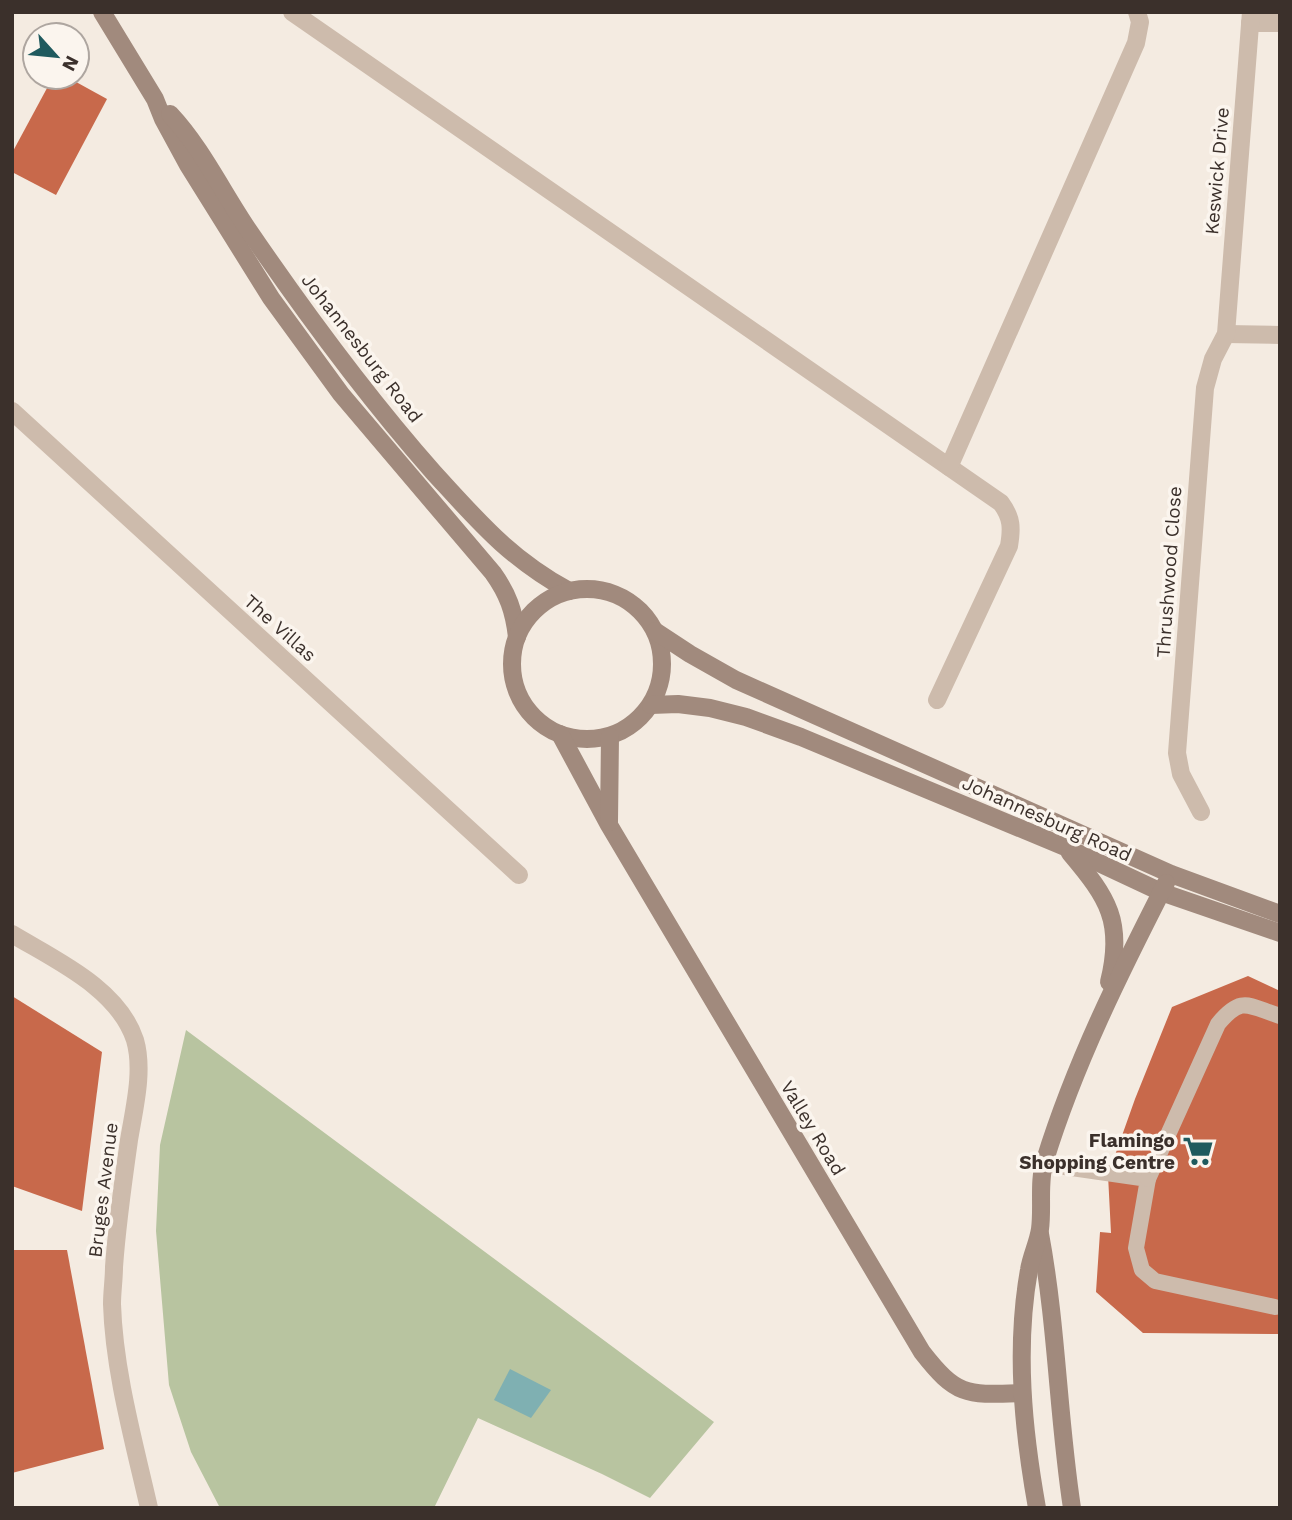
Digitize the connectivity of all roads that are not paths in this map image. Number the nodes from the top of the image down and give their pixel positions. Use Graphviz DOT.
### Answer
graph roads {
  1 [pos="102,12"];
  2 [pos="292,12"];
  3 [pos="1137,12"];
  4 [pos="1251,18"];
  5 [pos="1280,23"];
  6 [pos="155,99"];
  7 [pos="1226,334"];
  8 [pos="1280,335"];
  9 [pos="12,411"];
  10 [pos="949,467"];
  11 [pos="569,591"];
  12 [pos="656,631"];
  13 [pos="517,637"];
  14 [pos="937,700"];
  15 [pos="650,705"];
  16 [pos="560,734"];
  17 [pos="610,737"];
  18 [pos="1201,812"];
  19 [pos="609,825"];
  20 [pos="1065,847"];
  21 [pos="1171,874"];
  22 [pos="519,875"];
  23 [pos="1161,892"];
  24 [pos="1280,914"];
  25 [pos="1280,933"];
  26 [pos="12,934"];
  27 [pos="1280,1016"];
  28 [pos="1096,1023"];
  29 [pos="1044,1164"];
  30 [pos="1148,1179"];
  31 [pos="1040,1231"];
  32 [pos="1275,1307"];
  33 [pos="1022,1393"];
  34 [pos="149,1508"];
  35 [pos="1037,1508"];
  36 [pos="1072,1508"];
  1 -- 6 [label="street, Johannesburg Road"];
  2 -- 10 [label="street"];
  3 -- 10 [label="street"];
  4 -- 5 [label="street"];
  4 -- 7 [label="street, Keswick Drive"];
  6 -- 11 [label="street, Johannesburg Road"];
  6 -- 13 [label="street, Johannesburg Road"];
  7 -- 8 [label="street"];
  7 -- 18 [label="street, Thrushwood Close"];
  9 -- 22 [label="street, The Villas"];
  10 -- 14 [label="street"];
  11 -- 12 [label="street"];
  11 -- 13 [label="street"];
  12 -- 15 [label="street"];
  12 -- 21 [label="street, Johannesburg Road"];
  13 -- 16 [label="street"];
  15 -- 17 [label="street"];
  15 -- 20 [label="street, Johannesburg Road"];
  16 -- 17 [label="street"];
  16 -- 19 [label="street, Valley Road"];
  17 -- 19 [label="street"];
  19 -- 33 [label="street, Valley Road"];
  20 -- 23 [label="street, Johannesburg Road"];
  20 -- 28 [label="street"];
  21 -- 23 [label="street"];
  21 -- 24 [label="street, Johannesburg Road"];
  23 -- 25 [label="street, Johannesburg Road"];
  23 -- 28 [label="street"];
  26 -- 34 [label="street, Bruges Avenue"];
  27 -- 30 [label="lane"];
  28 -- 29 [label="street"];
  29 -- 30 [label="lane"];
  29 -- 31 [label="street"];
  30 -- 32 [label="lane"];
  31 -- 33 [label="street"];
  31 -- 36 [label="street"];
  33 -- 35 [label="street"];
}
